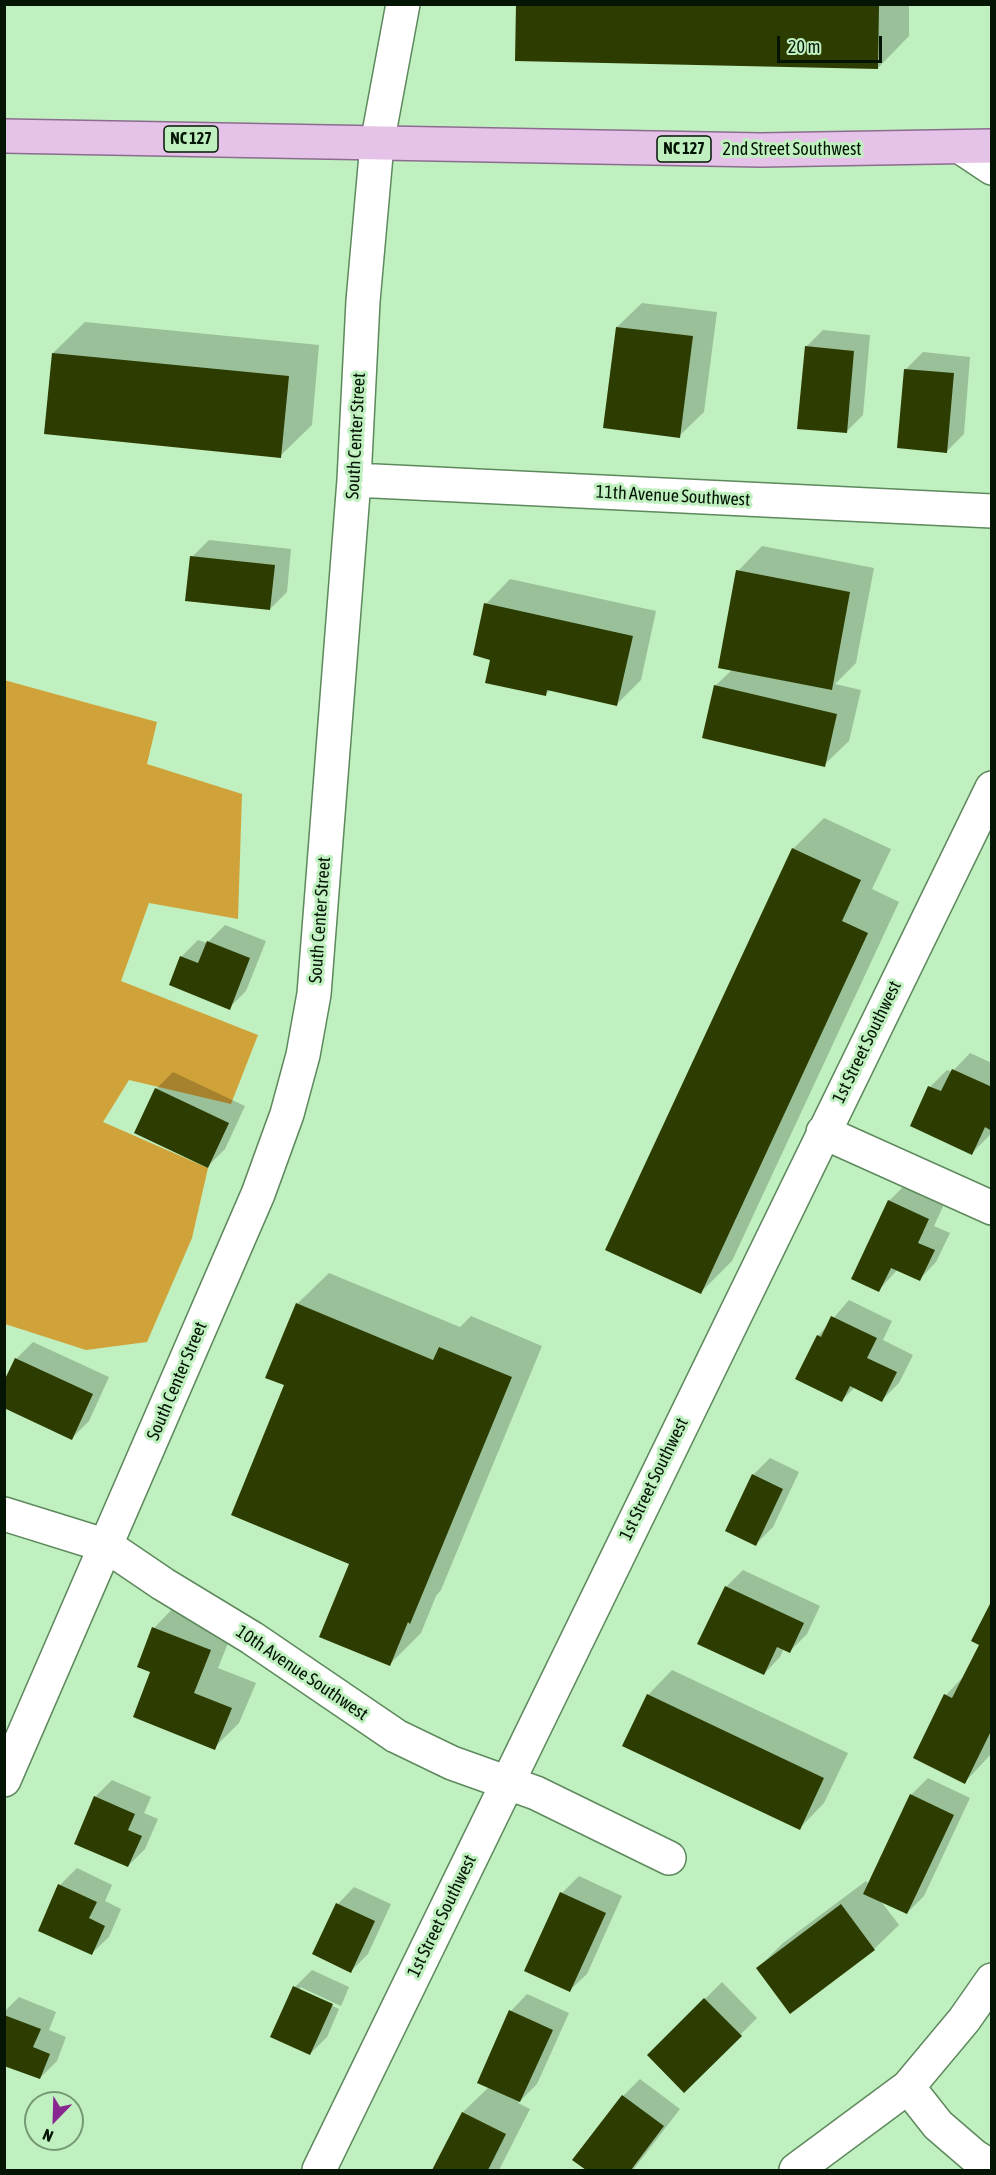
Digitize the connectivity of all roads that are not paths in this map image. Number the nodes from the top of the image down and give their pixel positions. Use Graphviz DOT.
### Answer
graph roads {
  1 [pos="403,4"];
  2 [pos="4,136"];
  3 [pos="377,144"];
  4 [pos="977,147"];
  5 [pos="992,168"];
  6 [pos="354,480"];
  7 [pos="992,511"];
  8 [pos="992,788"];
  9 [pos="823,1132"];
  10 [pos="992,1208"];
  11 [pos="4,1514"];
  12 [pos="106,1546"];
  13 [pos="4,1780"];
  14 [pos="507,1782"];
  15 [pos="669,1858"];
  16 [pos="992,1980"];
  17 [pos="908,2087"];
  18 [pos="992,2167"];
  19 [pos="319,2170"];
  20 [pos="795,2170"];
  1 -- 3 [label="street, South Center Street"];
  2 -- 3 [label="main road, NC 127"];
  3 -- 4 [label="main road, 2nd Street Southwest / NC 127"];
  3 -- 6 [label="street, South Center Street"];
  4 -- 5 [label="street"];
  6 -- 7 [label="street, 11th Avenue Southwest"];
  6 -- 12 [label="street, South Center Street"];
  8 -- 9 [label="street, 1st Street Southwest"];
  9 -- 10 [label="street"];
  9 -- 14 [label="street, 1st Street Southwest"];
  11 -- 12 [label="street, 10th Avenue Southwest"];
  12 -- 13 [label="street, South Center Street"];
  12 -- 14 [label="street, 10th Avenue Southwest"];
  14 -- 15 [label="street, 10th Avenue Southwest"];
  14 -- 19 [label="street, 1st Street Southwest"];
  16 -- 17 [label="street"];
  17 -- 18 [label="street"];
  17 -- 20 [label="street"];
}
